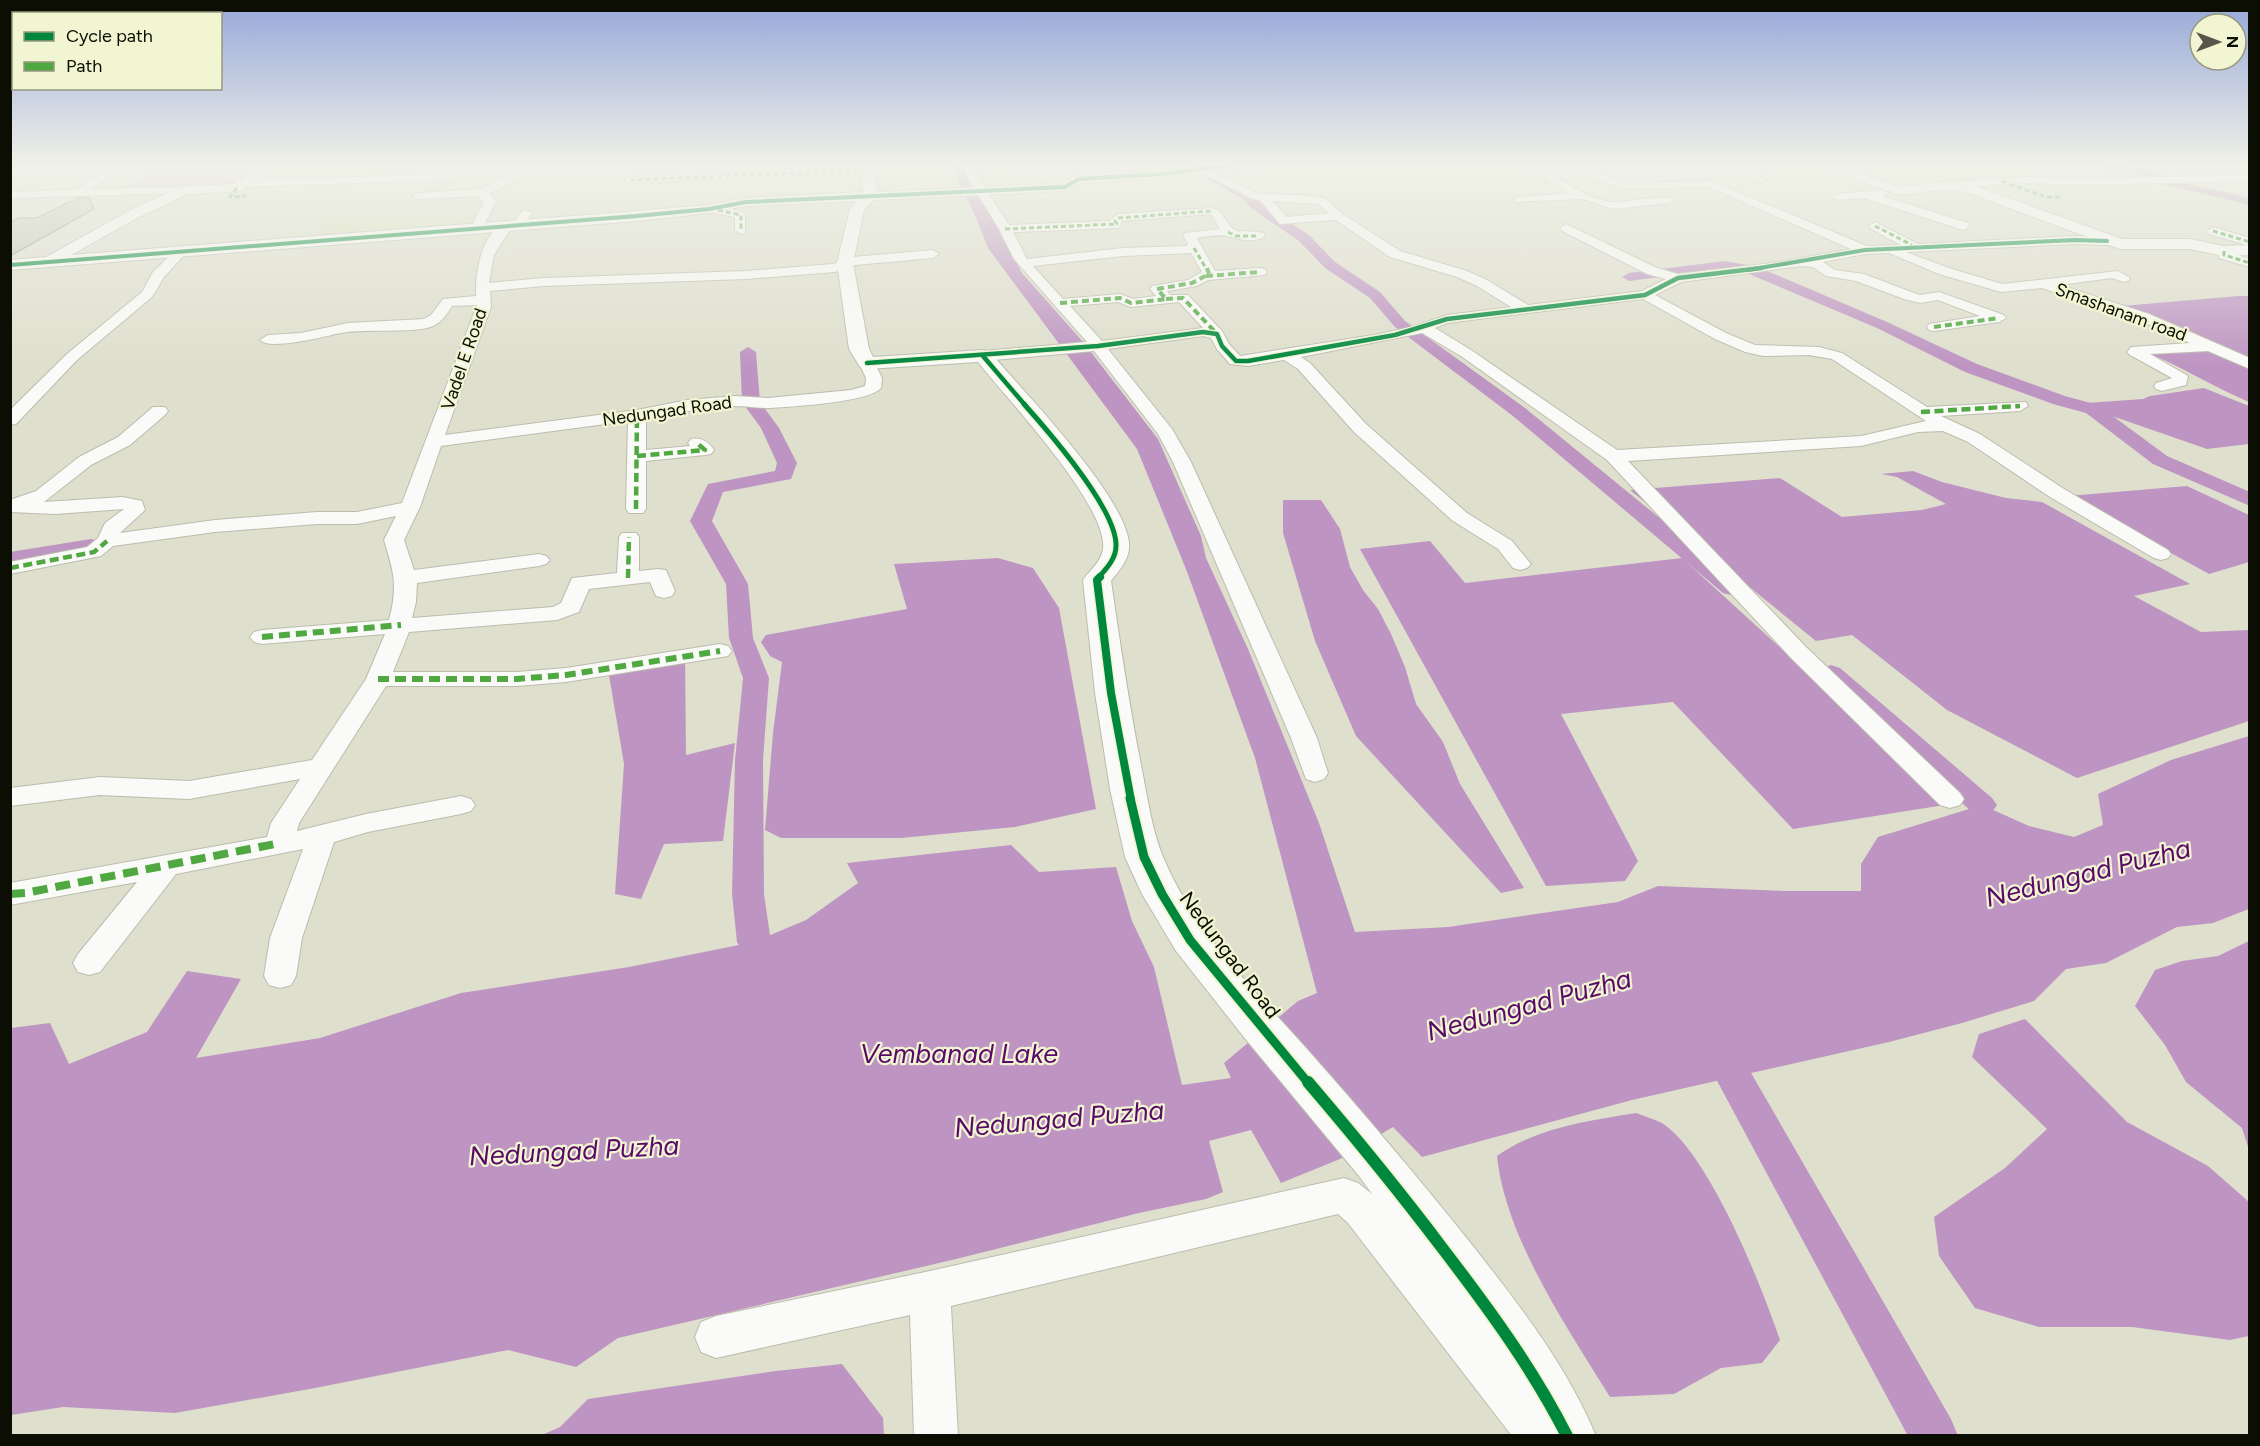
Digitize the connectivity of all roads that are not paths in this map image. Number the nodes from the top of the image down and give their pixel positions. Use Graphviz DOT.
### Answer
graph roads {
  1 [pos="104,230"];
  2 [pos="458,230"];
  3 [pos="507,230"];
  4 [pos="852,230"];
  5 [pos="1006,230"];
  6 [pos="1361,230"];
  7 [pos="1571,230"];
  8 [pos="1819,230"];
  9 [pos="1884,230"];
  10 [pos="2080,230"];
  11 [pos="2213,231"];
  12 [pos="1228,232"];
  13 [pos="1259,236"];
  14 [pos="2108,241"];
  15 [pos="2250,242"];
  16 [pos="1915,247"];
  17 [pos="1194,248"];
  18 [pos="1887,248"];
  19 [pos="1865,250"];
  20 [pos="2250,250"];
  21 [pos="2224,251"];
  22 [pos="180,253"];
  23 [pos="933,254"];
  24 [pos="1803,262"];
  25 [pos="45,263"];
  26 [pos="845,263"];
  27 [pos="1023,263"];
  28 [pos="2250,264"];
  29 [pos="10,266"];
  30 [pos="1260,273"];
  31 [pos="1206,276"];
  32 [pos="1678,278"];
  33 [pos="2123,278"];
  34 [pos="2043,284"];
  35 [pos="483,294"];
  36 [pos="1645,295"];
  37 [pos="1166,299"];
  38 [pos="1060,303"];
  39 [pos="1585,303"];
  40 [pos="1526,310"];
  41 [pos="1603,313"];
  42 [pos="1934,327"];
  43 [pos="1416,330"];
  44 [pos="1217,334"];
  45 [pos="268,340"];
  46 [pos="1098,345"];
  47 [pos="2211,347"];
  48 [pos="1288,355"];
  49 [pos="983,356"];
  50 [pos="867,363"];
  51 [pos="2250,364"];
  52 [pos="2162,386"];
  53 [pos="2020,406"];
  54 [pos="159,411"];
  55 [pos="1921,412"];
  56 [pos="637,415"];
  57 [pos="10,420"];
  58 [pos="1945,426"];
  59 [pos="435,441"];
  60 [pos="697,443"];
  61 [pos="637,456"];
  62 [pos="1613,456"];
  63 [pos="14,506"];
  64 [pos="410,507"];
  65 [pos="636,509"];
  66 [pos="629,537"];
  67 [pos="107,542"];
  68 [pos="2161,554"];
  69 [pos="539,560"];
  70 [pos="1520,564"];
  71 [pos="10,568"];
  72 [pos="406,578"];
  73 [pos="628,578"];
  74 [pos="664,591"];
  75 [pos="401,625"];
  76 [pos="262,637"];
  77 [pos="720,651"];
  78 [pos="378,679"];
  79 [pos="320,767"];
  80 [pos="1316,773"];
  81 [pos="10,797"];
  82 [pos="1950,799"];
  83 [pos="461,805"];
  84 [pos="322,836"];
  85 [pos="280,843"];
  86 [pos="167,865"];
  87 [pos="10,894"];
  88 [pos="89,963"];
  89 [pos="279,976"];
  90 [pos="930,1291"];
  91 [pos="716,1337"];
  92 [pos="936,1436"];
  93 [pos="1541,1436"];
  94 [pos="1567,1436"];
  1 -- 25 [label="street"];
  2 -- 22 [label="street"];
  3 -- 35 [label="street, Vadel E Road"];
  4 -- 26 [label="street, Nedungad Road"];
  5 -- 27 [label="street"];
  6 -- 40 [label="street"];
  7 -- 32 [label="street"];
  8 -- 19 [label="street"];
  9 -- 16 [label="street"];
  10 -- 14 [label="street"];
  11 -- 15 [label="street"];
  12 -- 13 [label="street"];
  12 -- 17 [label="street"];
  14 -- 16 [label="street"];
  14 -- 21 [label="street"];
  16 -- 18 [label="street"];
  17 -- 27 [label="street"];
  17 -- 31 [label="street"];
  18 -- 19 [label="street"];
  18 -- 34 [label="street, Smashanam road"];
  19 -- 24 [label="street"];
  20 -- 21 [label="street"];
  21 -- 28 [label="street"];
  22 -- 25 [label="street"];
  22 -- 57 [label="street"];
  23 -- 26 [label="street"];
  24 -- 32 [label="street"];
  24 -- 42 [label="street"];
  25 -- 29 [label="street"];
  26 -- 35 [label="street"];
  26 -- 50 [label="street, Nedungad Road"];
  27 -- 38 [label="street"];
  30 -- 31 [label="street"];
  31 -- 37 [label="street"];
  32 -- 36 [label="street"];
  33 -- 34 [label="street"];
  34 -- 47 [label="street, Smashanam road"];
  35 -- 45 [label="street"];
  35 -- 59 [label="street, Vadel E Road"];
  36 -- 39 [label="street"];
  36 -- 55 [label="street"];
  37 -- 38 [label="street"];
  37 -- 44 [label="street"];
  38 -- 46 [label="street"];
  39 -- 40 [label="street"];
  39 -- 41 [label="street"];
  40 -- 43 [label="street"];
  43 -- 48 [label="street"];
  43 -- 62 [label="street"];
  44 -- 46 [label="street"];
  44 -- 48 [label="street"];
  46 -- 49 [label="street"];
  46 -- 80 [label="street"];
  47 -- 51 [label="street, Smashanam road"];
  47 -- 52 [label="street"];
  48 -- 70 [label="street"];
  49 -- 50 [label="street"];
  49 -- 94 [label="street, Nedungad Road"];
  50 -- 56 [label="street, Nedungad Road"];
  53 -- 55 [label="street"];
  54 -- 63 [label="street"];
  55 -- 58 [label="street"];
  56 -- 59 [label="street, Nedungad Road"];
  56 -- 61 [label="street"];
  58 -- 62 [label="street"];
  58 -- 68 [label="street"];
  59 -- 64 [label="street, Vadel E Road"];
  60 -- 61 [label="street"];
  61 -- 65 [label="street"];
  62 -- 82 [label="street"];
  63 -- 67 [label="street"];
  64 -- 67 [label="street"];
  64 -- 72 [label="street, Vadel E Road"];
  66 -- 73 [label="street"];
  67 -- 71 [label="street"];
  69 -- 72 [label="street"];
  72 -- 75 [label="street, Vadel E Road"];
  73 -- 74 [label="street"];
  73 -- 75 [label="street"];
  75 -- 76 [label="street"];
  75 -- 78 [label="street, Vadel E Road"];
  77 -- 78 [label="street"];
  78 -- 79 [label="street, Vadel E Road"];
  79 -- 81 [label="street"];
  79 -- 85 [label="street, Vadel E Road"];
  83 -- 84 [label="street"];
  84 -- 85 [label="street"];
  84 -- 89 [label="street"];
  85 -- 86 [label="street"];
  86 -- 87 [label="street"];
  86 -- 88 [label="street"];
  90 -- 91 [label="street"];
  90 -- 92 [label="street"];
  90 -- 93 [label="street"];
}
